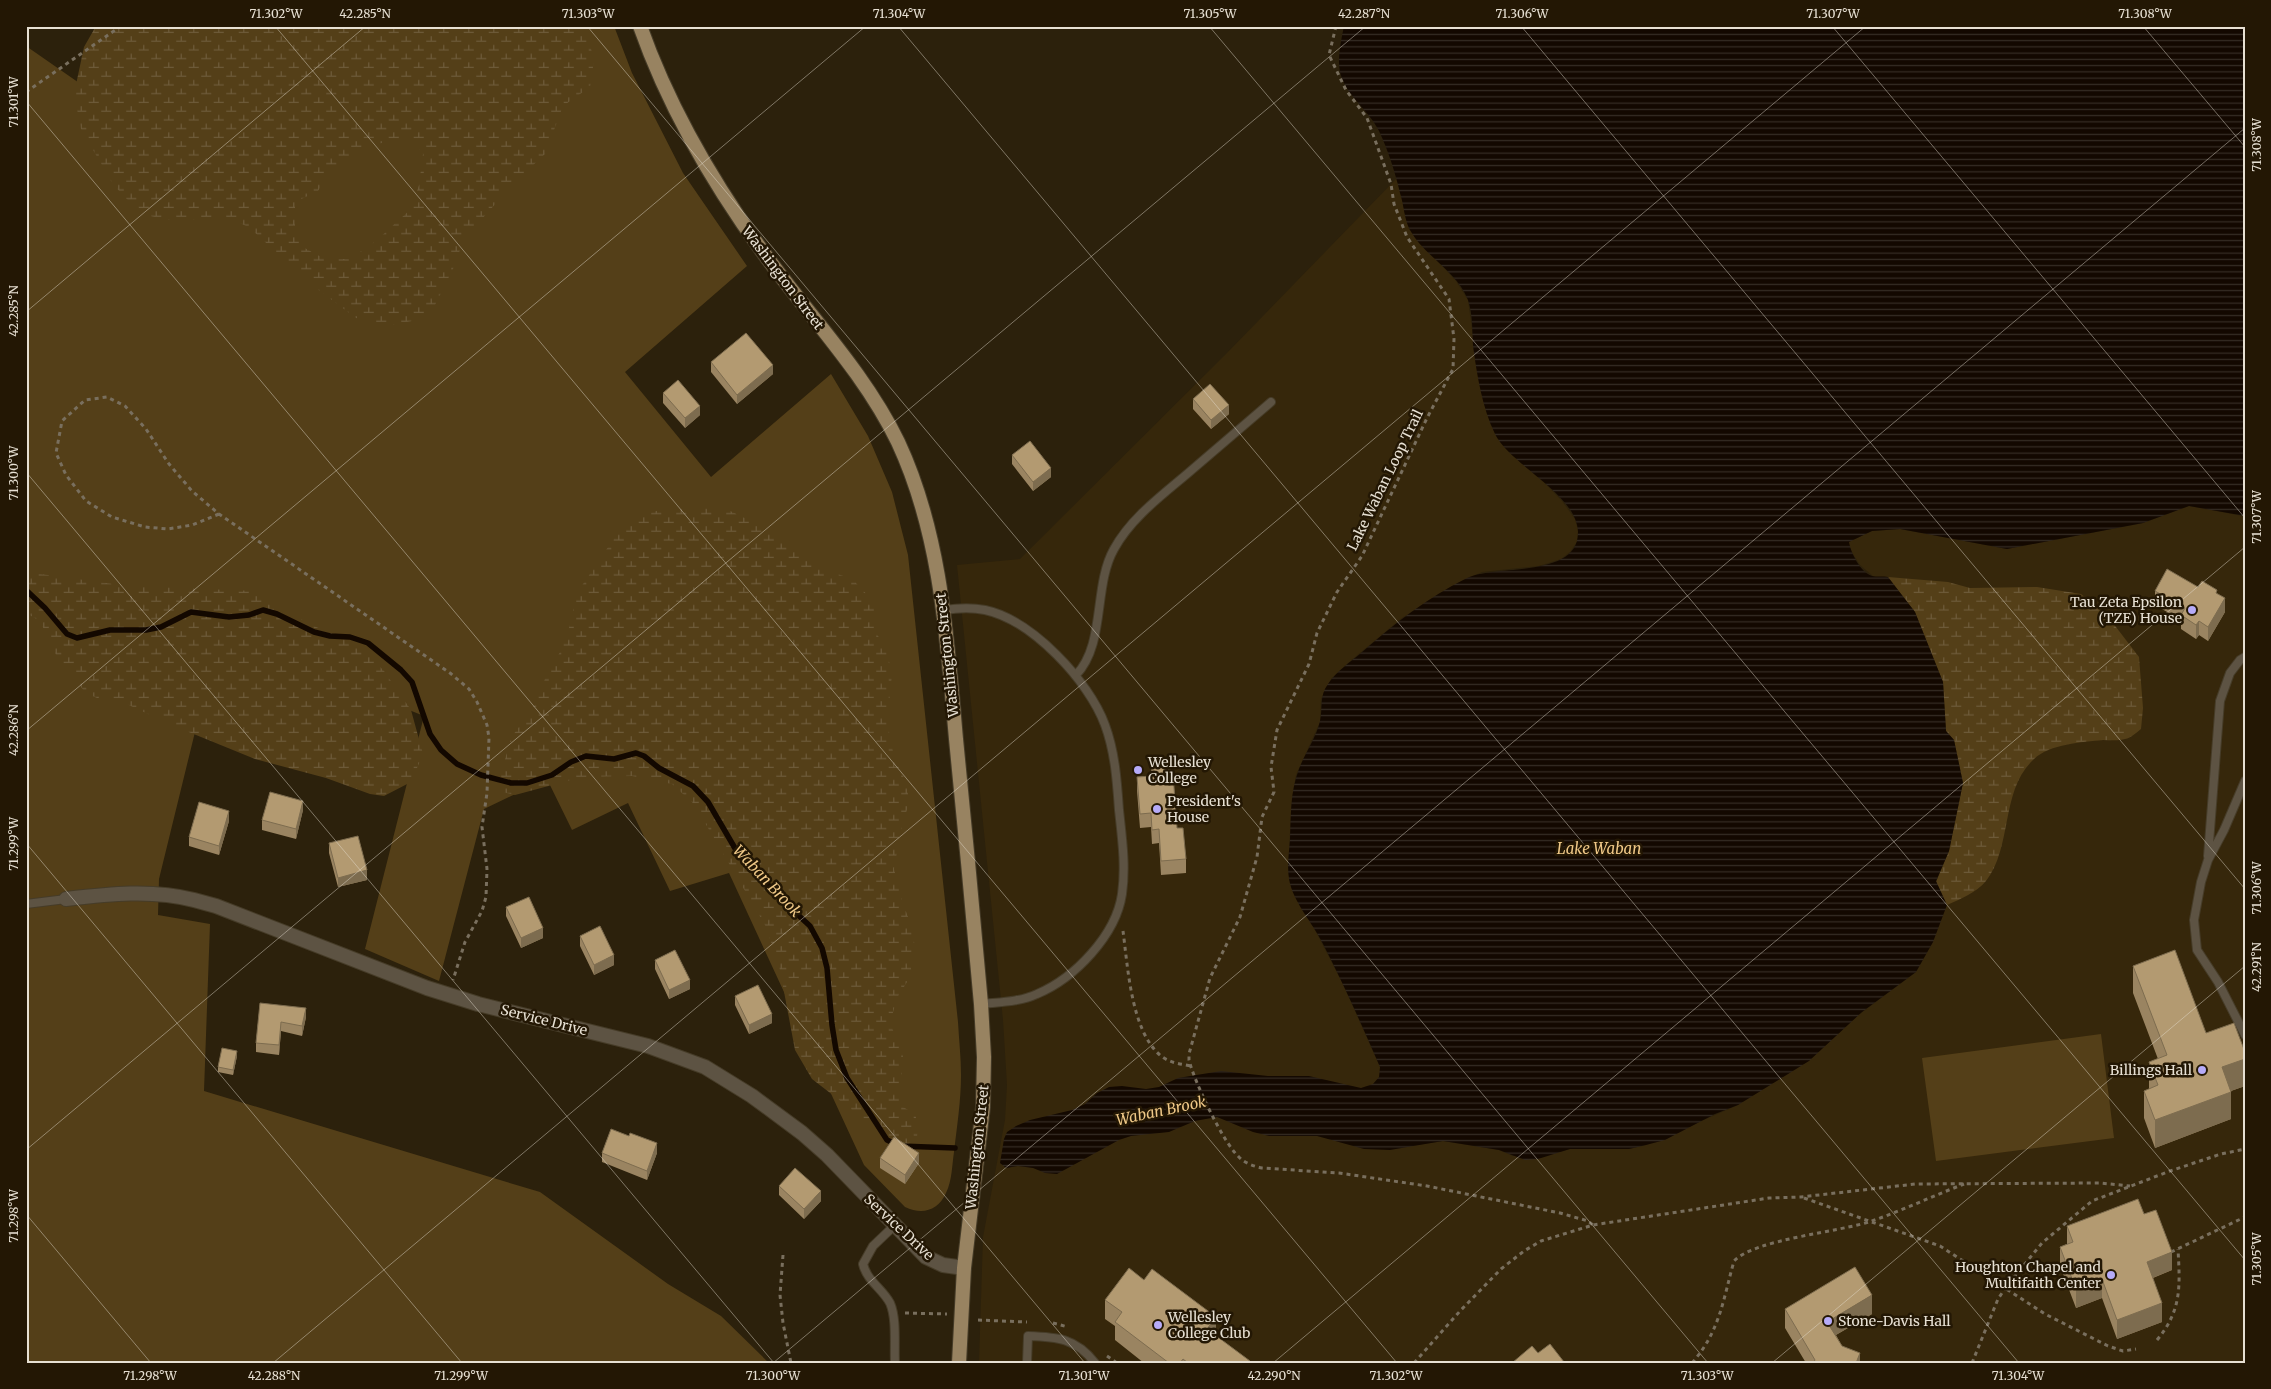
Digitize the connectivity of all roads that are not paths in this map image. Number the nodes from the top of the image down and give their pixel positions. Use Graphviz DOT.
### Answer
graph roads {
  1 [pos="640,26"];
  2 [pos="1271,402"];
  3 [pos="944,610"];
  4 [pos="2245,656"];
  5 [pos="1076,675"];
  6 [pos="2245,781"];
  7 [pos="2208,860"];
  8 [pos="66,899"];
  9 [pos="26,904"];
  10 [pos="981,1004"];
  11 [pos="2245,1035"];
  12 [pos="894,1226"];
  13 [pos="964,1268"];
  14 [pos="895,1363"];
  15 [pos="959,1363"];
  16 [pos="1027,1363"];
  17 [pos="1095,1363"];
  1 -- 3 [label="main road, Washington Street"];
  2 -- 5 [label="lane"];
  3 -- 5 [label="lane"];
  3 -- 10 [label="main road, Washington Street"];
  4 -- 7 [label="lane"];
  5 -- 10 [label="lane"];
  6 -- 7 [label="lane"];
  7 -- 11 [label="lane"];
  8 -- 9 [label="lane"];
  8 -- 12 [label="street, Service Drive"];
  10 -- 13 [label="main road, Washington Street"];
  12 -- 13 [label="street, Service Drive"];
  12 -- 14 [label="lane"];
  13 -- 15 [label="main road, Washington Street"];
  16 -- 17 [label="lane"];
}
